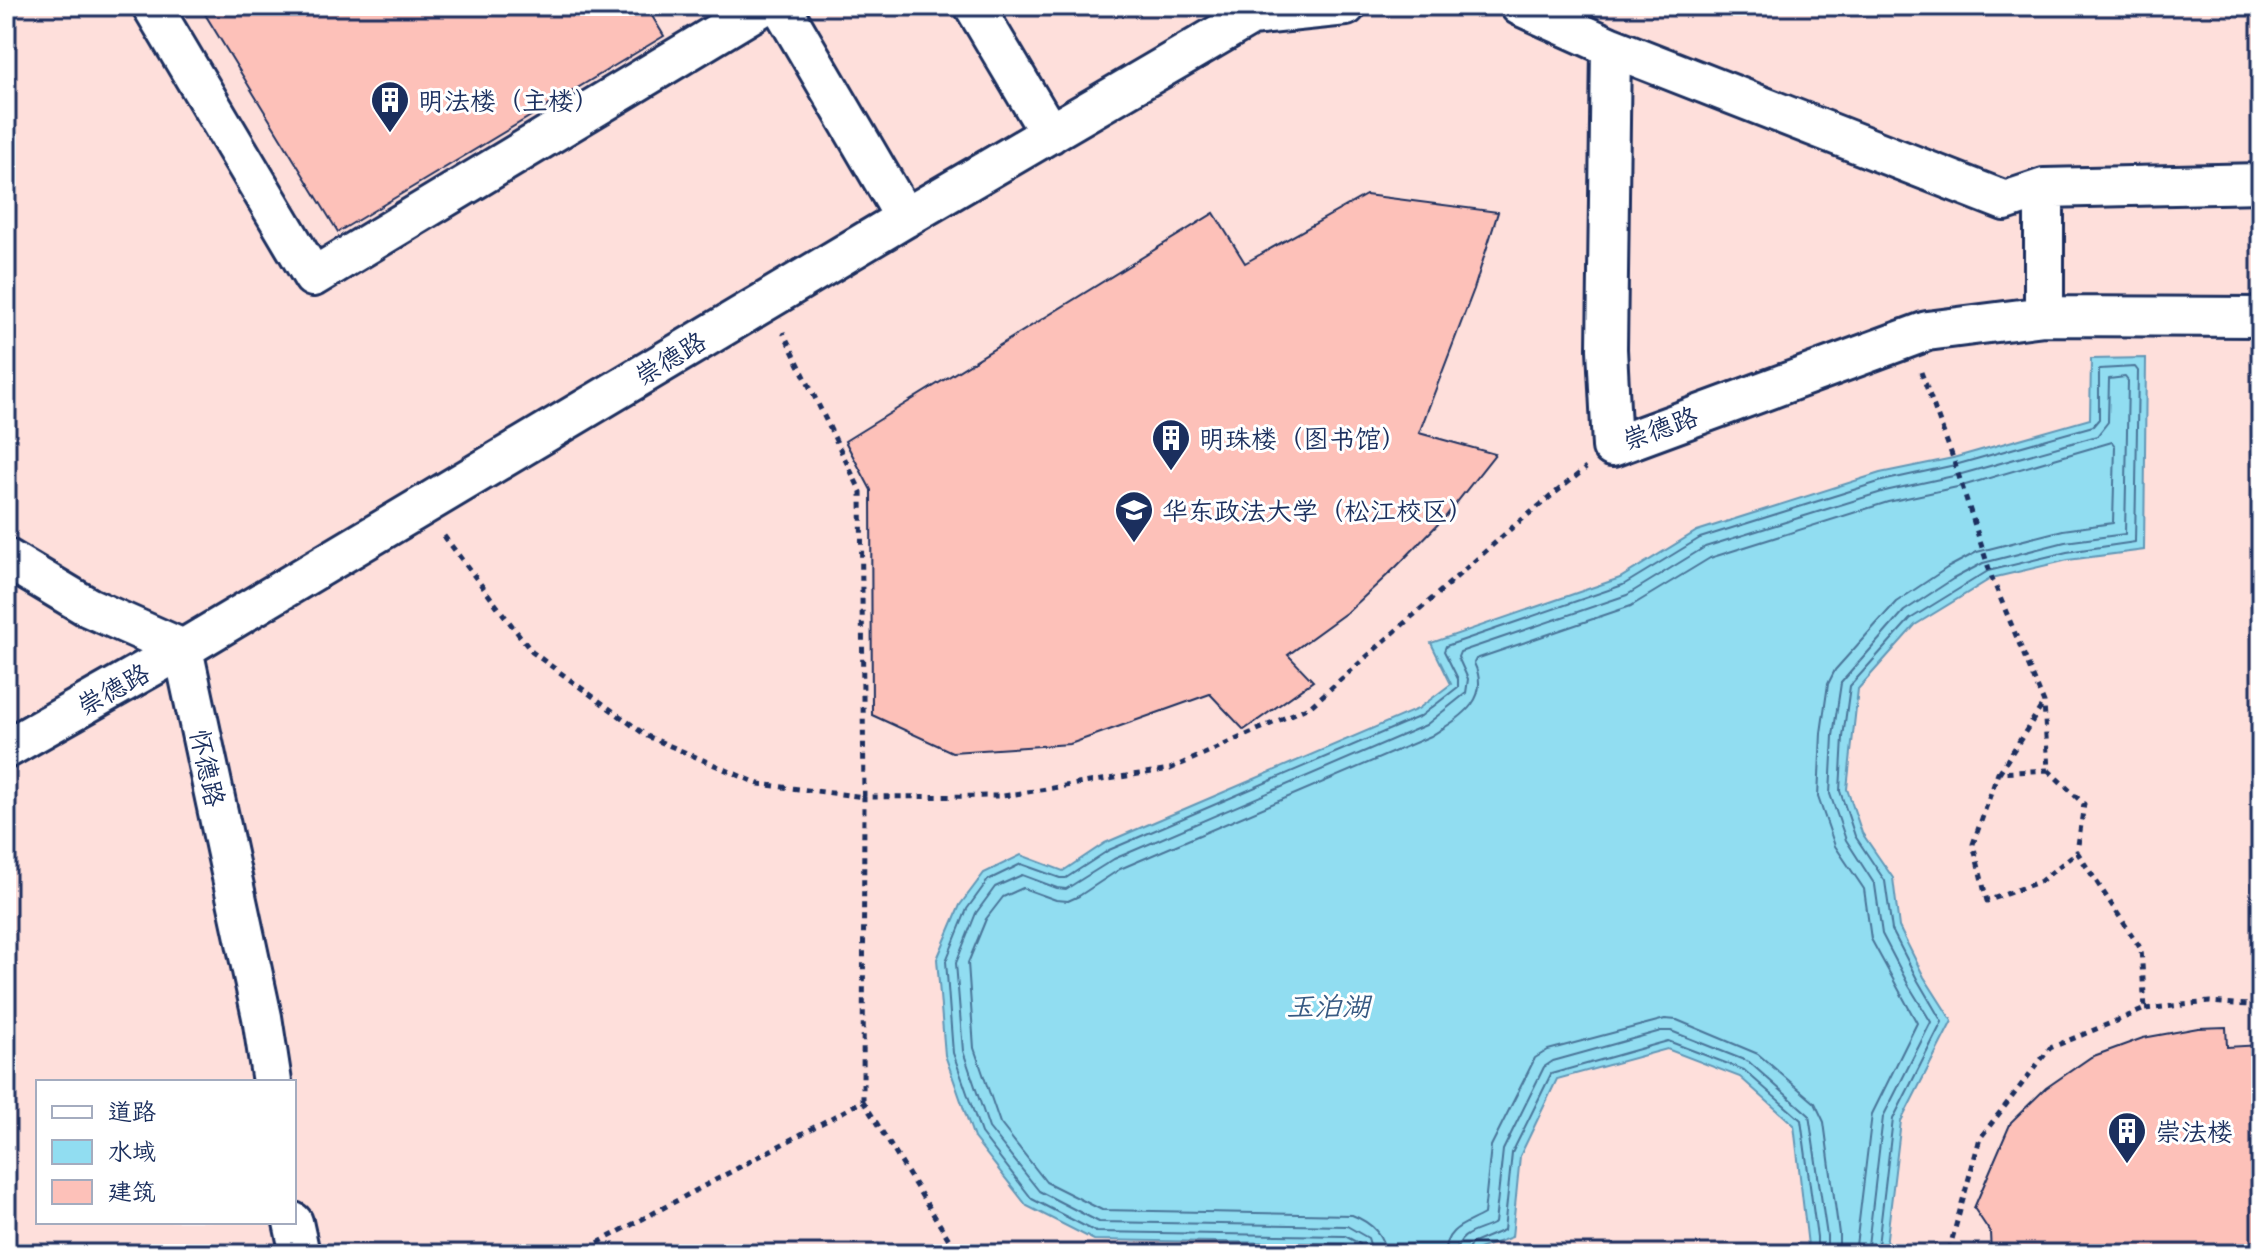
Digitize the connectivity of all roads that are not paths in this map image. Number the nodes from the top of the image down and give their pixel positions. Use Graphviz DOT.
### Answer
graph roads {
  1 [pos="152,6"];
  2 [pos="763,6"];
  3 [pos="781,6"];
  4 [pos="974,6"];
  5 [pos="1346,6"];
  6 [pos="1520,6"];
  7 [pos="1611,47"];
  8 [pos="1050,134"];
  9 [pos="2261,183"];
  10 [pos="2044,188"];
  11 [pos="905,218"];
  12 [pos="2044,316"];
  13 [pos="2261,317"];
  14 [pos="6,558"];
  15 [pos="183,649"];
  16 [pos="6,749"];
  17 [pos="272,1080"];
  18 [pos="293,1224"];
  19 [pos="300,1254"];
  1 -- 2 [label="street"];
  3 -- 11 [label="street"];
  4 -- 8 [label="street"];
  5 -- 8 [label="street, 崇德路"];
  6 -- 7 [label="street"];
  7 -- 10 [label="street"];
  7 -- 12 [label="street, 崇德路"];
  8 -- 11 [label="street, 崇德路"];
  9 -- 10 [label="street"];
  10 -- 12 [label="street"];
  11 -- 15 [label="street, 崇德路"];
  12 -- 13 [label="street, 崇德路"];
  14 -- 15 [label="street"];
  15 -- 16 [label="street, 崇德路"];
  15 -- 17 [label="street, 怀德路"];
  18 -- 19 [label="street"];
}
